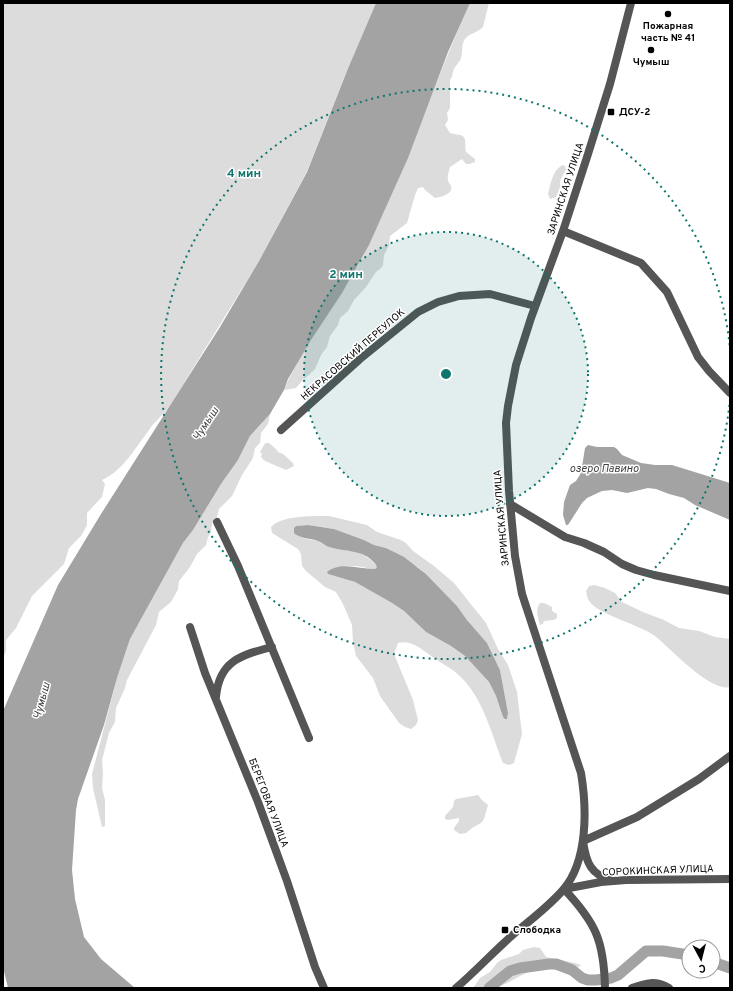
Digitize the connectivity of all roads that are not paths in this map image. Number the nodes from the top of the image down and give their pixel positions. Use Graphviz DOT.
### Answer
graph roads {
  1 [pos="631,3"];
  2 [pos="564,231"];
  3 [pos="535,306"];
  4 [pos="730,393"];
  5 [pos="281,430"];
  6 [pos="510,504"];
  7 [pos="217,522"];
  8 [pos="730,591"];
  9 [pos="190,627"];
  10 [pos="272,647"];
  11 [pos="216,699"];
  12 [pos="309,738"];
  13 [pos="730,756"];
  14 [pos="583,841"];
  15 [pos="730,879"];
  16 [pos="613,881"];
  17 [pos="564,889"];
  18 [pos="324,988"];
  19 [pos="456,988"];
  20 [pos="605,988"];
  21 [pos="632,988"];
  22 [pos="669,988"];
  1 -- 2 [label="street, ЗАРИНСКАЯ УЛИЦА"];
  2 -- 3 [label="street, ЗАРИНСКАЯ УЛИЦА"];
  2 -- 4 [label="street"];
  3 -- 5 [label="street, НЕКРАСОВСКИЙ ПЕРЕУЛОК"];
  3 -- 6 [label="street, ЗАРИНСКАЯ УЛИЦА"];
  6 -- 8 [label="street"];
  6 -- 14 [label="street, ЗАРИНСКАЯ УЛИЦА"];
  7 -- 10 [label="street"];
  9 -- 11 [label="street, БЕРЕГОВАЯ УЛИЦА"];
  10 -- 11 [label="street"];
  10 -- 12 [label="street"];
  11 -- 18 [label="street, БЕРЕГОВАЯ УЛИЦА"];
  13 -- 14 [label="street"];
  14 -- 16 [label="street"];
  14 -- 17 [label="street, ЗАРИНСКАЯ УЛИЦА"];
  15 -- 16 [label="street, СОРОКИНСКАЯ УЛИЦА"];
  16 -- 17 [label="street, СОРОКИНСКАЯ УЛИЦА"];
  17 -- 19 [label="street, ЗАРИНСКАЯ УЛИЦА"];
  17 -- 20 [label="street"];
  21 -- 22 [label="street"];
}
